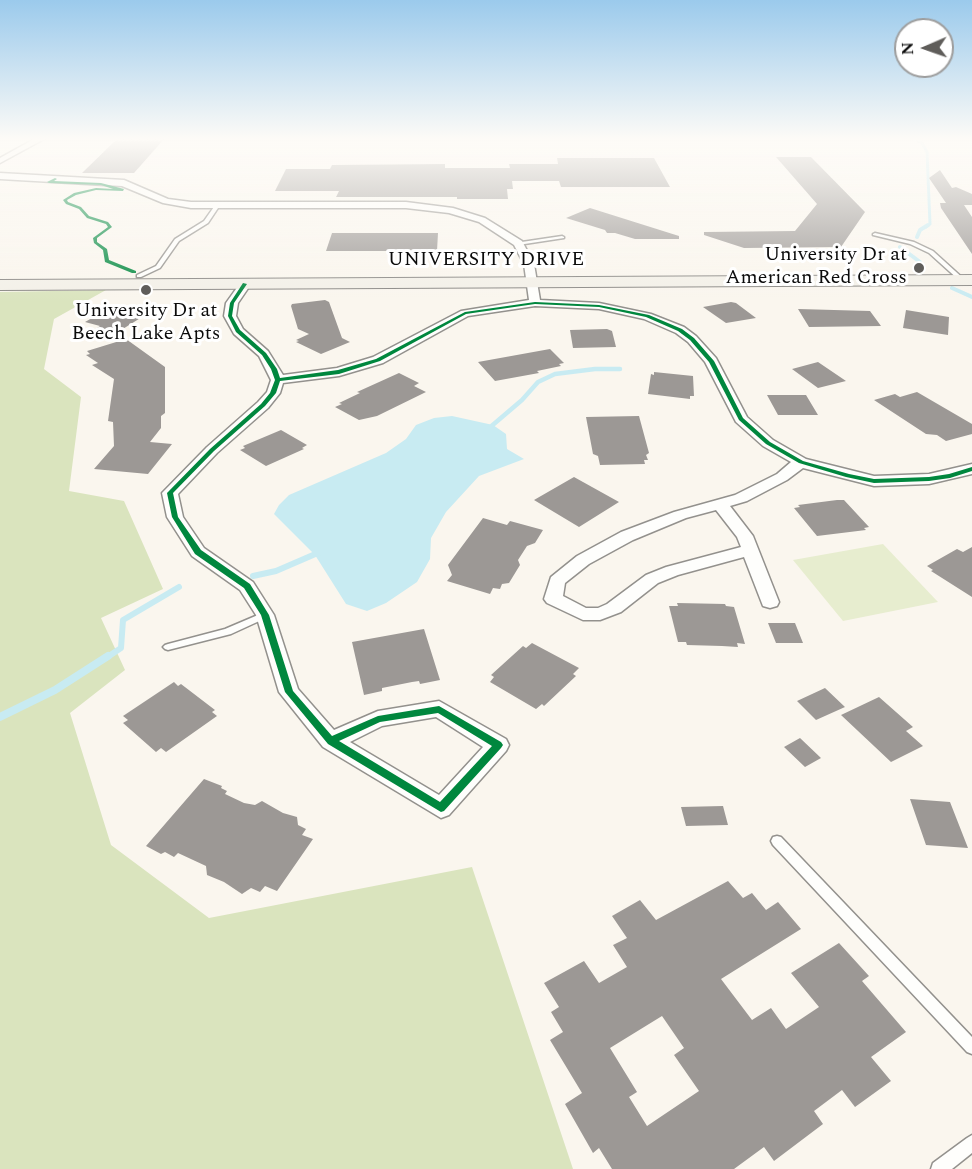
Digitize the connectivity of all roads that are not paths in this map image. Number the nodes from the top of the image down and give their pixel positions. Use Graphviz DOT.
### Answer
graph roads {
  1 [pos="146,193"];
  2 [pos="218,205"];
  3 [pos="875,234"];
  4 [pos="562,237"];
  5 [pos="518,243"];
  6 [pos="0,275"];
  7 [pos="965,275"];
  8 [pos="139,276"];
  9 [pos="531,278"];
  10 [pos="245,284"];
  11 [pos="0,285"];
  12 [pos="535,303"];
  13 [pos="278,380"];
  14 [pos="801,462"];
  15 [pos="972,469"];
  16 [pos="720,505"];
  17 [pos="751,550"];
  18 [pos="770,602"];
  19 [pos="266,615"];
  20 [pos="168,647"];
  21 [pos="331,741"];
  22 [pos="777,841"];
  23 [pos="972,1047"];
  24 [pos="972,1143"];
  25 [pos="939,1169"];
  1 -- 2 [label="street"];
  2 -- 5 [label="street"];
  2 -- 8 [label="lane"];
  3 -- 7 [label="lane"];
  4 -- 5 [label="lane"];
  5 -- 9 [label="street"];
  6 -- 8 [label="main road, UNIVERSITY DRIVE"];
  7 -- 9 [label="main road, UNIVERSITY DRIVE"];
  8 -- 9 [label="main road, UNIVERSITY DRIVE"];
  9 -- 10 [label="main road, UNIVERSITY DRIVE"];
  9 -- 12 [label="street"];
  10 -- 11 [label="main road, UNIVERSITY DRIVE"];
  10 -- 13 [label="street"];
  12 -- 13 [label="street"];
  12 -- 14 [label="street"];
  13 -- 19 [label="street"];
  14 -- 15 [label="street"];
  14 -- 16 [label="street"];
  16 -- 17 [label="street"];
  16 -- 17 [label="street"];
  17 -- 18 [label="street"];
  19 -- 20 [label="lane"];
  19 -- 21 [label="street"];
  21 -- 21 [label="street"];
  22 -- 23 [label="lane"];
  24 -- 25 [label="lane"];
}
